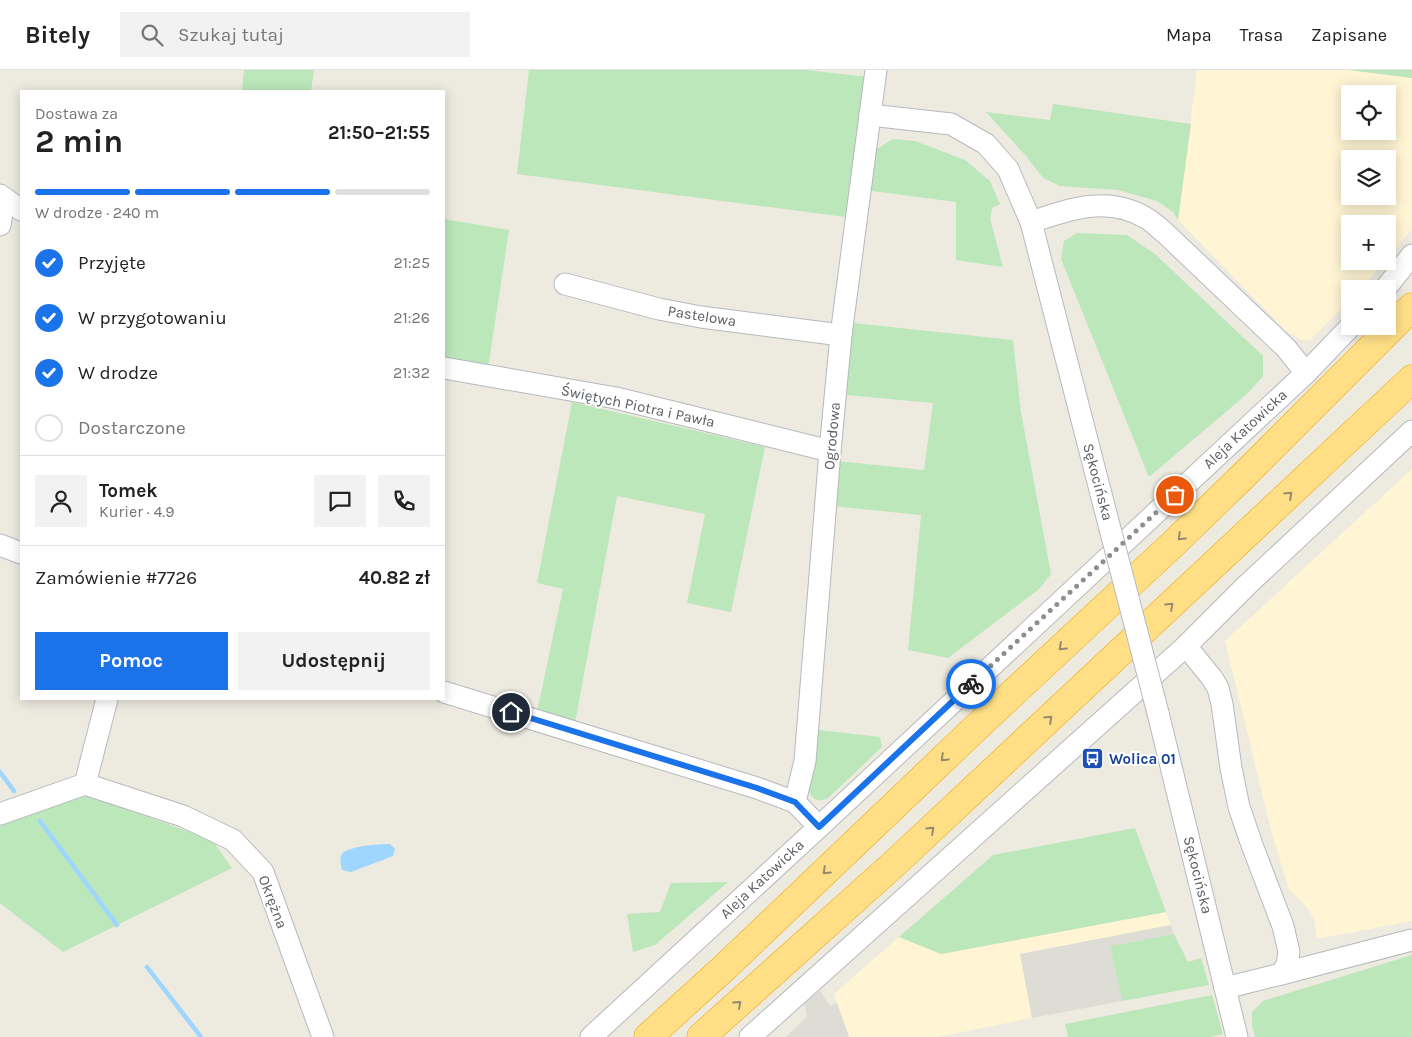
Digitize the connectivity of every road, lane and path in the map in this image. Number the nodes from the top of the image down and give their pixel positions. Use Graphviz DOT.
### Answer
graph roads {
  1 [pos="876,70"];
  2 [pos="870,114"];
  3 [pos="8,202"];
  4 [pos="1031,222"];
  5 [pos="0,225"];
  6 [pos="1412,255"];
  7 [pos="1392,280"];
  8 [pos="566,284"];
  9 [pos="1412,307"];
  10 [pos="1412,326"];
  11 [pos="1342,335"];
  12 [pos="842,336"];
  13 [pos="445,368"];
  14 [pos="1306,373"];
  15 [pos="1412,379"];
  16 [pos="1412,431"];
  17 [pos="830,451"];
  18 [pos="1242,478"];
  19 [pos="0,545"];
  20 [pos="20,553"];
  21 [pos="1186,646"];
  22 [pos="445,692"];
  23 [pos="107,700"];
  24 [pos="85,784"];
  25 [pos="795,802"];
  26 [pos="0,814"];
  27 [pos="819,827"];
  28 [pos="1412,940"];
  29 [pos="1281,974"];
  30 [pos="1225,988"];
  31 [pos="323,1037"];
  32 [pos="590,1037"];
  33 [pos="648,1037"];
  34 [pos="702,1037"];
  35 [pos="750,1037"];
  36 [pos="1237,1037"];
  1 -- 2 [label="street, Ogrodowa"];
  2 -- 4 [label="street, Sękocińska"];
  2 -- 12 [label="street, Ogrodowa"];
  3 -- 5 [label="street"];
  4 -- 14 [label="street"];
  4 -- 30 [label="street, Sękocińska, bridge"];
  6 -- 7 [label="street"];
  8 -- 12 [label="street, Pastelowa"];
  9 -- 18 [label="highway"];
  10 -- 18 [label="highway"];
  11 -- 14 [label="street, Aleja Katowicka"];
  12 -- 17 [label="street, Ogrodowa"];
  13 -- 17 [label="street, Świętych Piotra i Pawła"];
  14 -- 27 [label="street, Aleja Katowicka"];
  34 -- 15 [label="highway, one-way"];
  16 -- 21 [label="street"];
  17 -- 25 [label="street, Ogrodowa"];
  18 -- 33 [label="highway, one-way"];
  19 -- 20 [label="street"];
  21 -- 29 [label="street"];
  21 -- 35 [label="street"];
  22 -- 25 [label="street"];
  23 -- 24 [label="street"];
  24 -- 26 [label="street"];
  24 -- 31 [label="street, Okrężna"];
  25 -- 27 [label="street"];
  27 -- 32 [label="street, Aleja Katowicka"];
  28 -- 29 [label="street"];
  29 -- 30 [label="street"];
  30 -- 36 [label="street, Sękocińska"];
}
